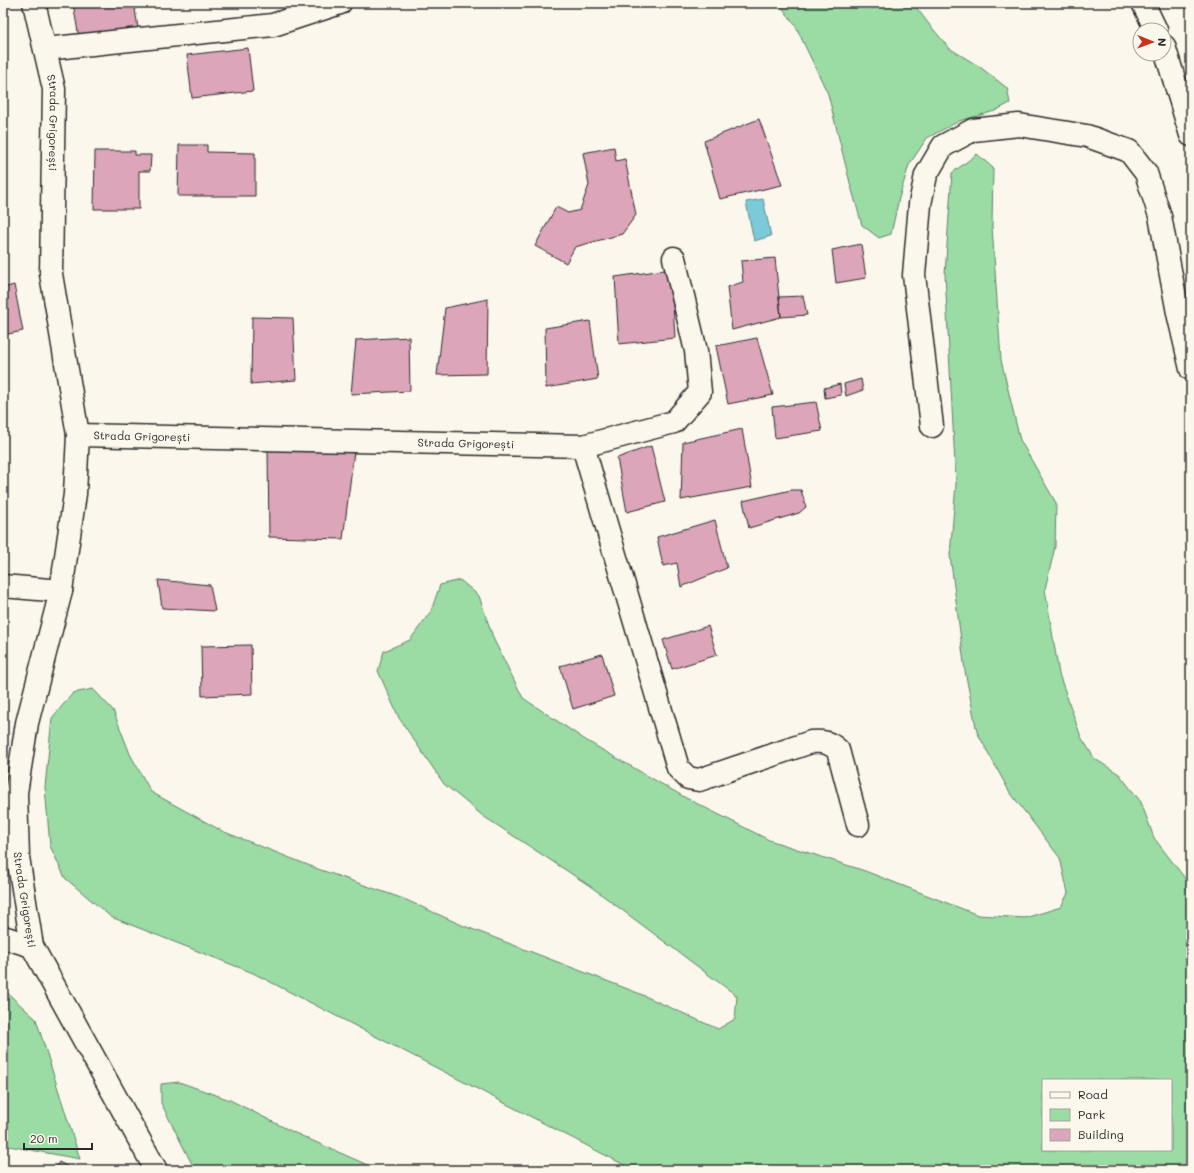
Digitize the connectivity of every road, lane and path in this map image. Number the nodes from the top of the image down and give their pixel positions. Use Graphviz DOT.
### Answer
graph roads {
  1 [pos="34,3"];
  2 [pos="340,3"];
  3 [pos="1143,3"];
  4 [pos="1152,22"];
  5 [pos="45,49"];
  6 [pos="1169,62"];
  7 [pos="1191,134"];
  8 [pos="674,258"];
  9 [pos="1191,370"];
  10 [pos="932,426"];
  11 [pos="78,435"];
  12 [pos="583,446"];
  13 [pos="3,586"];
  14 [pos="61,590"];
  15 [pos="858,825"];
  16 [pos="3,937"];
  17 [pos="32,946"];
  18 [pos="156,1170"];
  1 -- 5 [label="street, Strada Grigorești"];
  2 -- 5 [label="street"];
  3 -- 4 [label="street"];
  5 -- 11 [label="street, Strada Grigorești"];
  6 -- 7 [label="street"];
  8 -- 12 [label="street, Strada Grigorești"];
  9 -- 10 [label="street"];
  11 -- 12 [label="street, Strada Grigorești"];
  11 -- 14 [label="street, Strada Grigorești"];
  12 -- 15 [label="street"];
  13 -- 14 [label="street"];
  14 -- 17 [label="street, Strada Grigorești"];
  16 -- 17 [label="street"];
  17 -- 18 [label="street, Strada Grigorești"];
}
